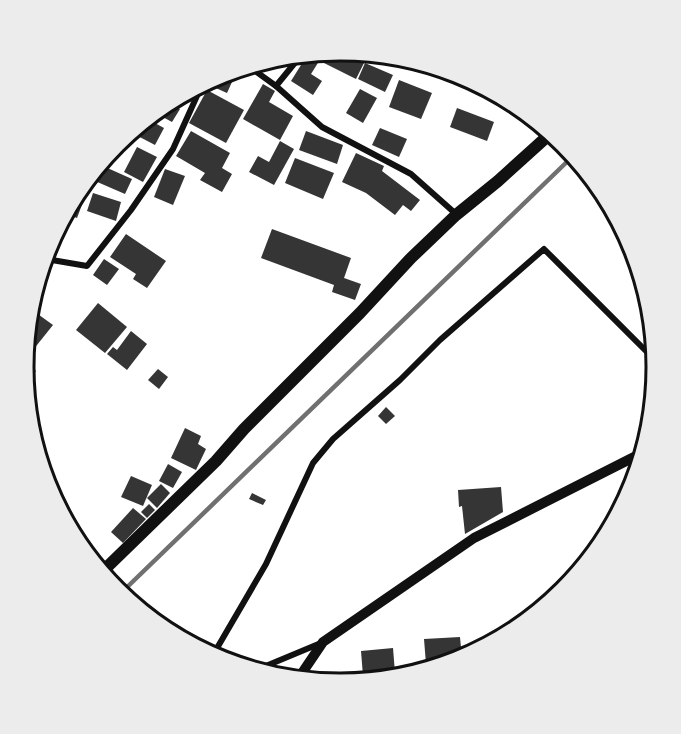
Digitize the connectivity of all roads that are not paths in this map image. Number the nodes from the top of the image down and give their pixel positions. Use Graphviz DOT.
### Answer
graph roads {
  1 [pos="293,65"];
  2 [pos="257,72"];
  3 [pos="276,86"];
  4 [pos="196,98"];
  5 [pos="544,139"];
  6 [pos="456,215"];
  7 [pos="54,260"];
  8 [pos="646,351"];
  9 [pos="632,458"];
  10 [pos="108,567"];
  11 [pos="323,642"];
  12 [pos="218,647"];
  13 [pos="269,665"];
  14 [pos="303,670"];
  1 -- 3 [label="street"];
  2 -- 3 [label="street"];
  3 -- 6 [label="street"];
  4 -- 7 [label="street"];
  5 -- 6 [label="main road"];
  6 -- 10 [label="main road"];
  8 -- 12 [label="street"];
  9 -- 11 [label="street"];
  11 -- 13 [label="street"];
  11 -- 14 [label="street"];
}
